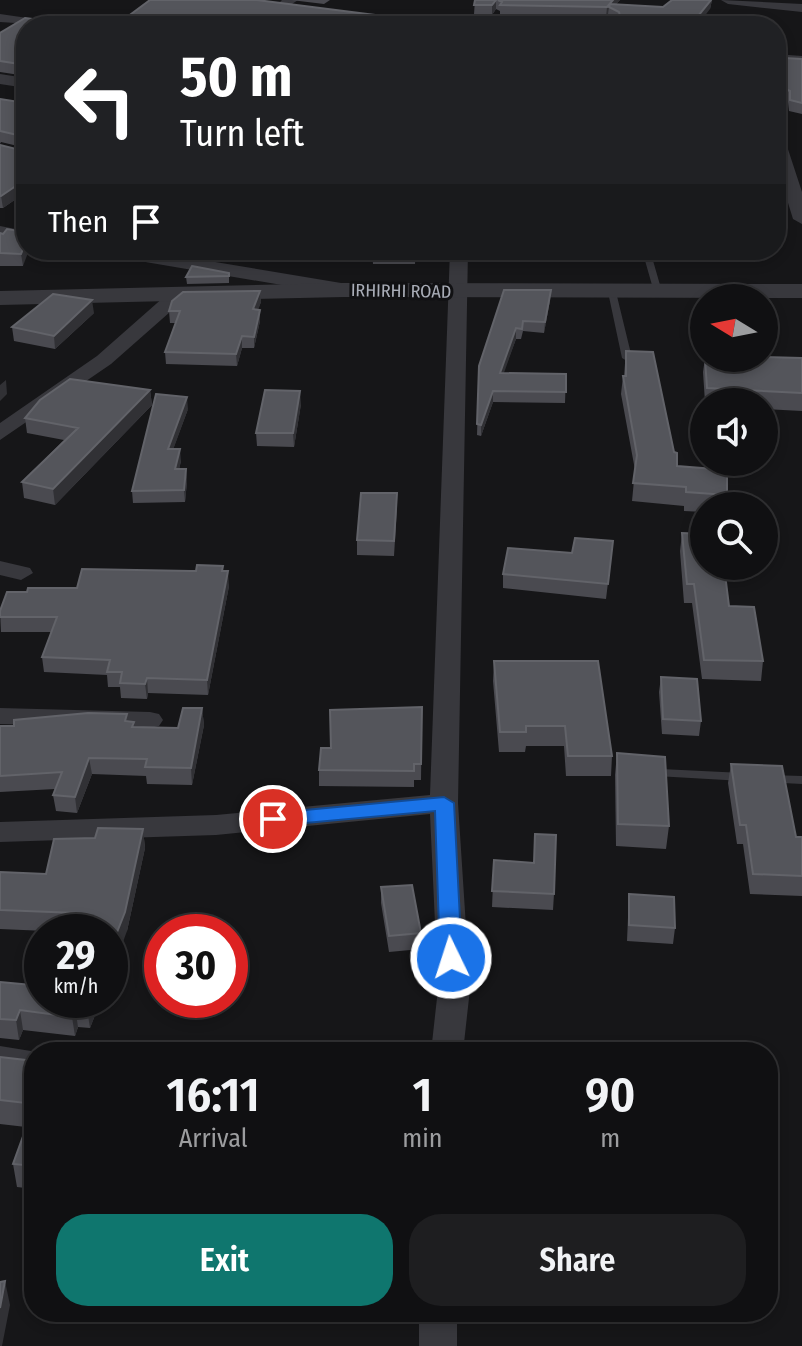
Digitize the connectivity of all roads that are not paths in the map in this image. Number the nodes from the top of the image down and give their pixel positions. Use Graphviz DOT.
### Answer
graph roads {
  1 [pos="437,0"];
  2 [pos="729,4"];
  3 [pos="802,8"];
  4 [pos="417,16"];
  5 [pos="786,169"];
  6 [pos="802,219"];
  7 [pos="168,260"];
  8 [pos="459,260"];
  9 [pos="649,260"];
  10 [pos="344,290"];
  11 [pos="459,291"];
  12 [pos="802,291"];
  13 [pos="612,292"];
  14 [pos="658,292"];
  15 [pos="180,293"];
  16 [pos="0,298"];
  17 [pos="627,358"];
  18 [pos="0,433"];
  19 [pos="0,716"];
  20 [pos="150,720"];
  21 [pos="661,773"];
  22 [pos="802,780"];
  23 [pos="444,803"];
  24 [pos="0,832"];
  25 [pos="448,1042"];
  26 [pos="0,1052"];
  27 [pos="24,1056"];
  28 [pos="438,1322"];
  29 [pos="438,1346"];
  1 -- 4 [label="street"];
  2 -- 3 [label="street"];
  5 -- 6 [label="street"];
  7 -- 10 [label="street"];
  8 -- 11 [label="street"];
  9 -- 14 [label="lane"];
  10 -- 11 [label="street, IRHIRHI ROAD"];
  10 -- 15 [label="street, IRHIRHI ROAD"];
  11 -- 13 [label="street, IRHIRHI ROAD"];
  11 -- 23 [label="street"];
  12 -- 14 [label="street, IRHIRHI ROAD"];
  13 -- 14 [label="street, IRHIRHI ROAD"];
  13 -- 17 [label="lane"];
  15 -- 16 [label="street, IRHIRHI ROAD"];
  15 -- 18 [label="street"];
  19 -- 20 [label="street"];
  21 -- 22 [label="lane"];
  23 -- 24 [label="street"];
  23 -- 25 [label="street"];
  26 -- 27 [label="lane"];
  28 -- 29 [label="street"];
}
